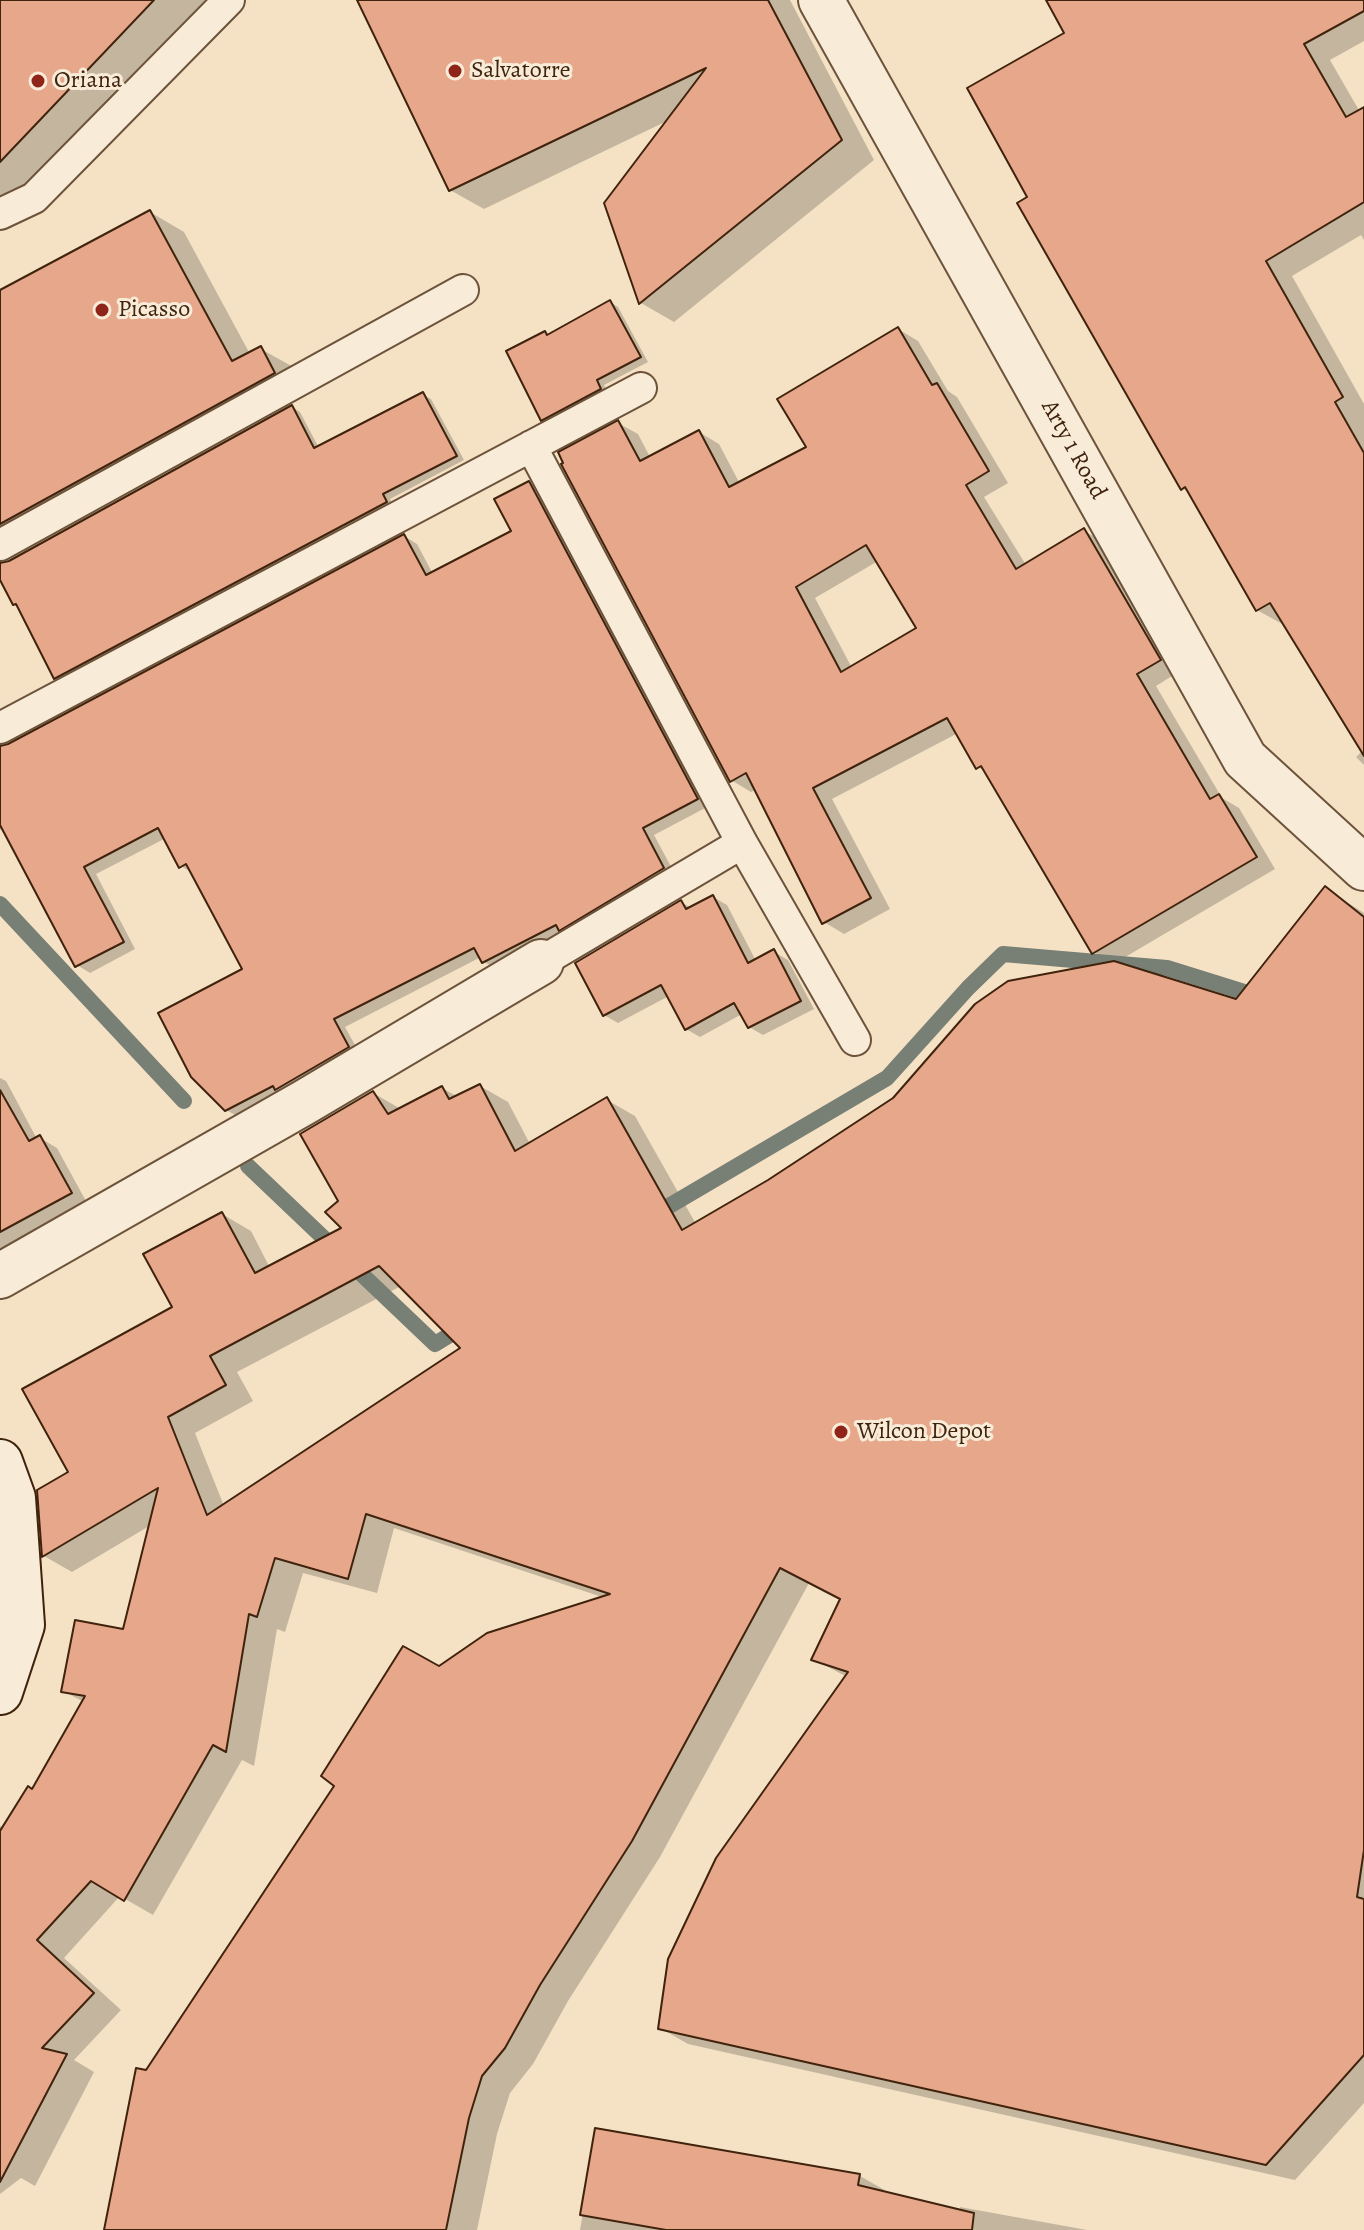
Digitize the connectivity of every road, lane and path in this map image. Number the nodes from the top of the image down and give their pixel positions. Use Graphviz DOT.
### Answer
graph roads {
  1 [pos="229,0"];
  2 [pos="821,0"];
  3 [pos="0,214"];
  4 [pos="463,290"];
  5 [pos="641,388"];
  6 [pos="531,446"];
  7 [pos="0,545"];
  8 [pos="0,728"];
  9 [pos="742,843"];
  10 [pos="1364,868"];
  11 [pos="541,962"];
  12 [pos="855,1040"];
  13 [pos="0,1276"];
  14 [pos="0,1462"];
  15 [pos="0,1692"];
  1 -- 3 [label="lane"];
  2 -- 10 [label="street, Arty 1 Road"];
  4 -- 7 [label="lane"];
  5 -- 6 [label="lane"];
  6 -- 8 [label="lane"];
  6 -- 9 [label="lane"];
  9 -- 11 [label="lane"];
  9 -- 12 [label="lane"];
  11 -- 13 [label="street"];
  14 -- 15 [label="street"];
}
